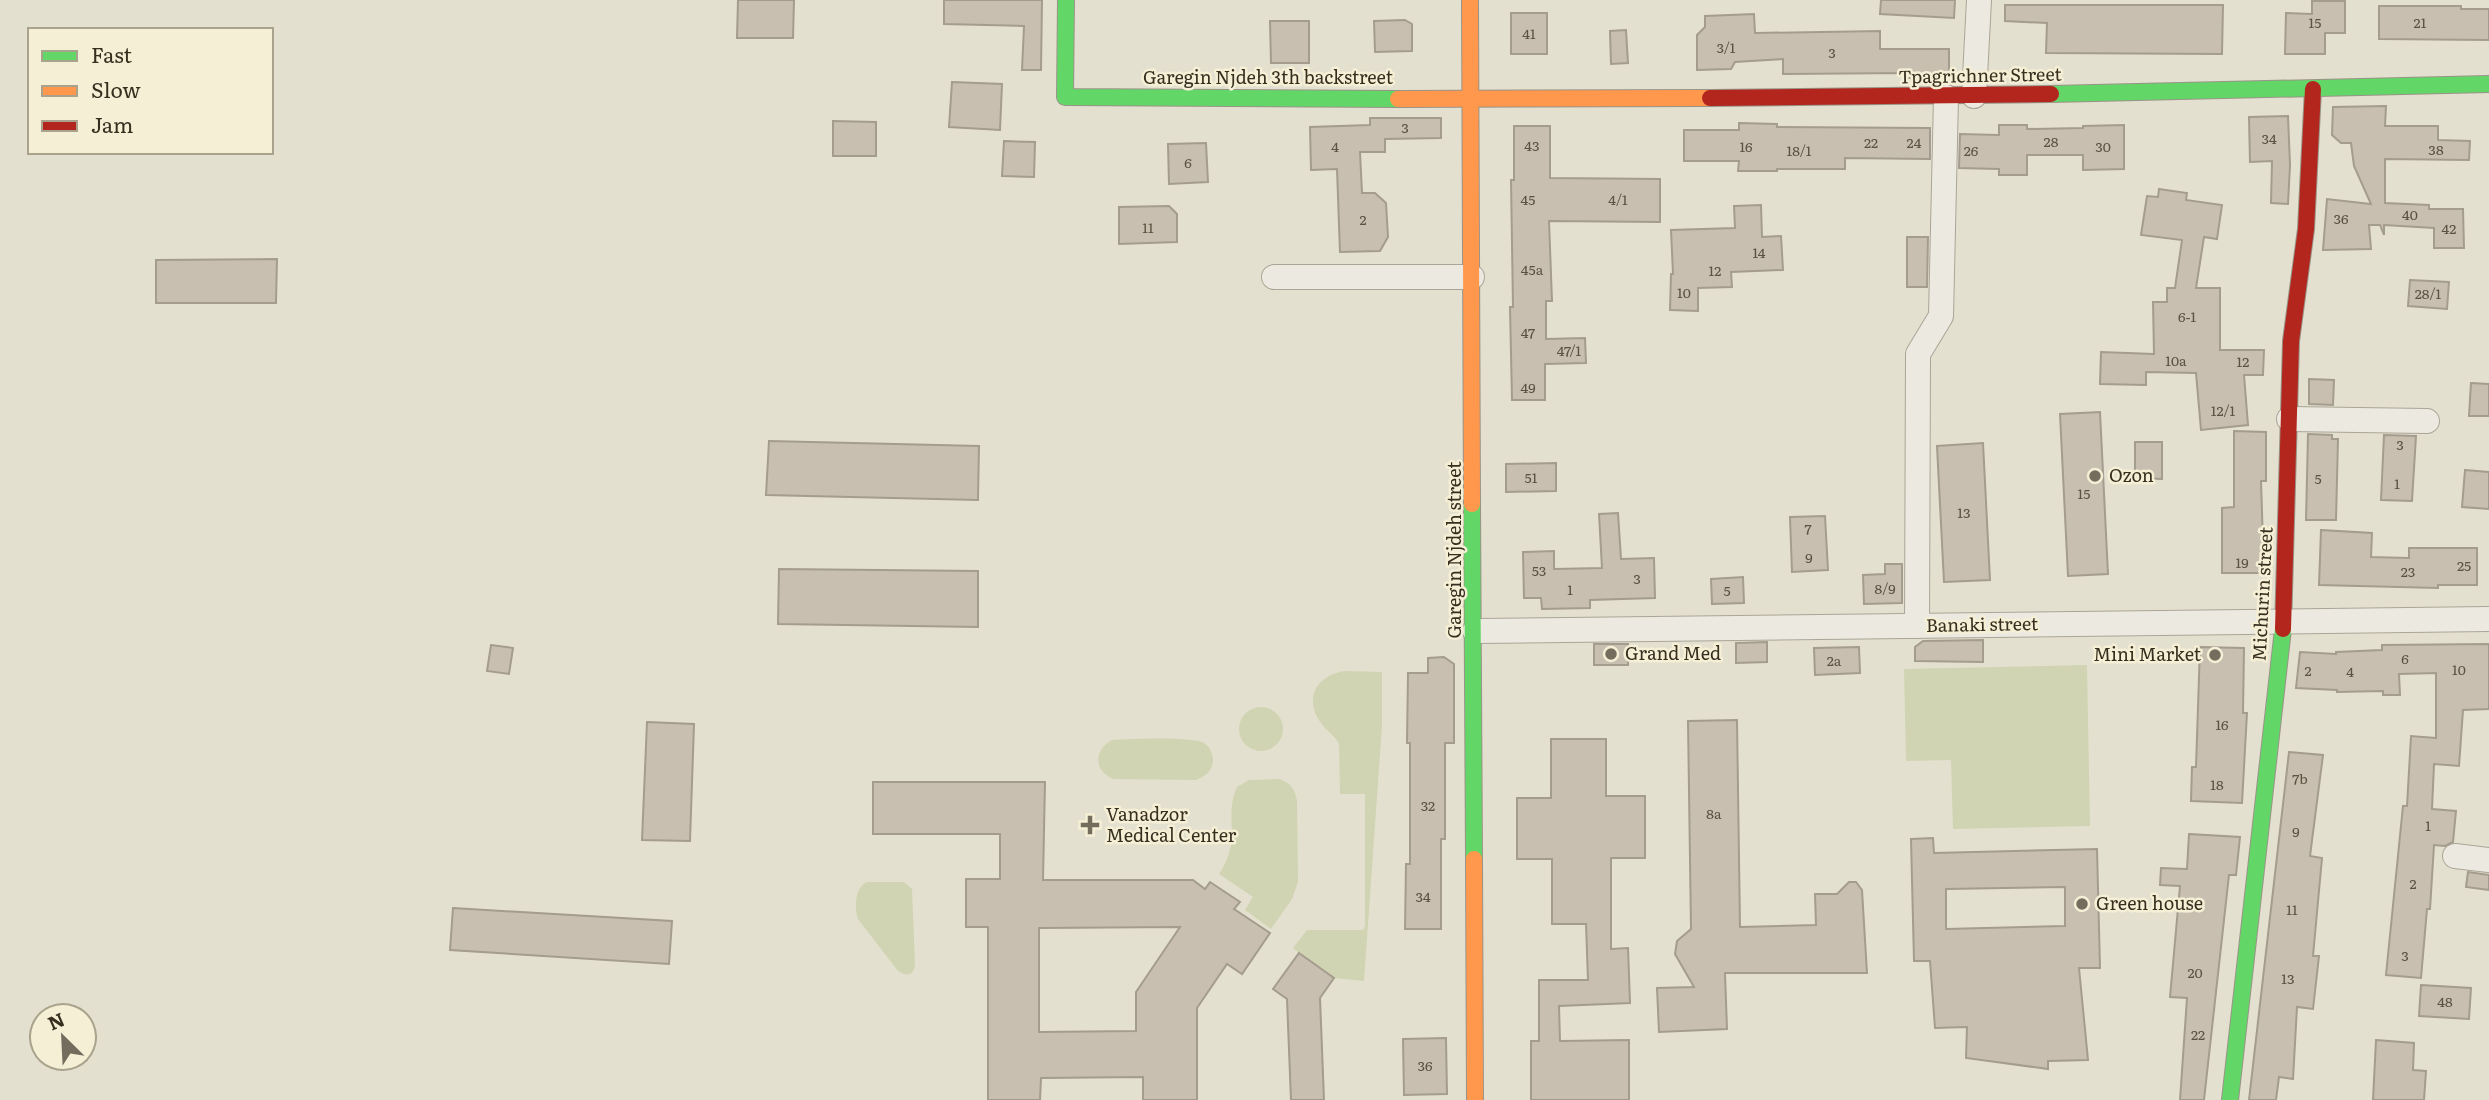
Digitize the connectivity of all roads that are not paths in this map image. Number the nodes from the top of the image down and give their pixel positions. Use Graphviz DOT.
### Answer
graph roads {
  1 [pos="1066,0"];
  2 [pos="1470,0"];
  3 [pos="1979,0"];
  4 [pos="2489,84"];
  5 [pos="2313,89"];
  6 [pos="1974,96"];
  7 [pos="1946,97"];
  8 [pos="1471,99"];
  9 [pos="1275,277"];
  10 [pos="1472,277"];
  11 [pos="2289,419"];
  12 [pos="2427,421"];
  13 [pos="2489,619"];
  14 [pos="2284,621"];
  15 [pos="1917,626"];
  16 [pos="1475,631"];
  17 [pos="2455,856"];
  18 [pos="2489,860"];
  19 [pos="1475,1100"];
  20 [pos="2230,1100"];
  1 -- 8 [label="street, Garegin Njdeh 3th backstreet"];
  2 -- 8 [label="street, Garegin Njdeh street"];
  3 -- 6 [label="street"];
  4 -- 5 [label="street, Tpagrichner Street"];
  5 -- 6 [label="street, Tpagrichner Street"];
  5 -- 11 [label="street, Michurin street"];
  6 -- 7 [label="street, Tpagrichner Street"];
  7 -- 8 [label="street, Tpagrichner Street"];
  7 -- 15 [label="street"];
  8 -- 10 [label="street, Garegin Njdeh street"];
  9 -- 10 [label="street"];
  10 -- 16 [label="street, Garegin Njdeh street"];
  11 -- 12 [label="street"];
  11 -- 14 [label="street, Michurin street"];
  13 -- 14 [label="street, Banaki street"];
  14 -- 15 [label="street, Banaki street"];
  14 -- 20 [label="street, Michurin street"];
  15 -- 16 [label="street, Banaki street"];
  16 -- 19 [label="street, Garegin Njdeh street"];
  17 -- 18 [label="street"];
}
